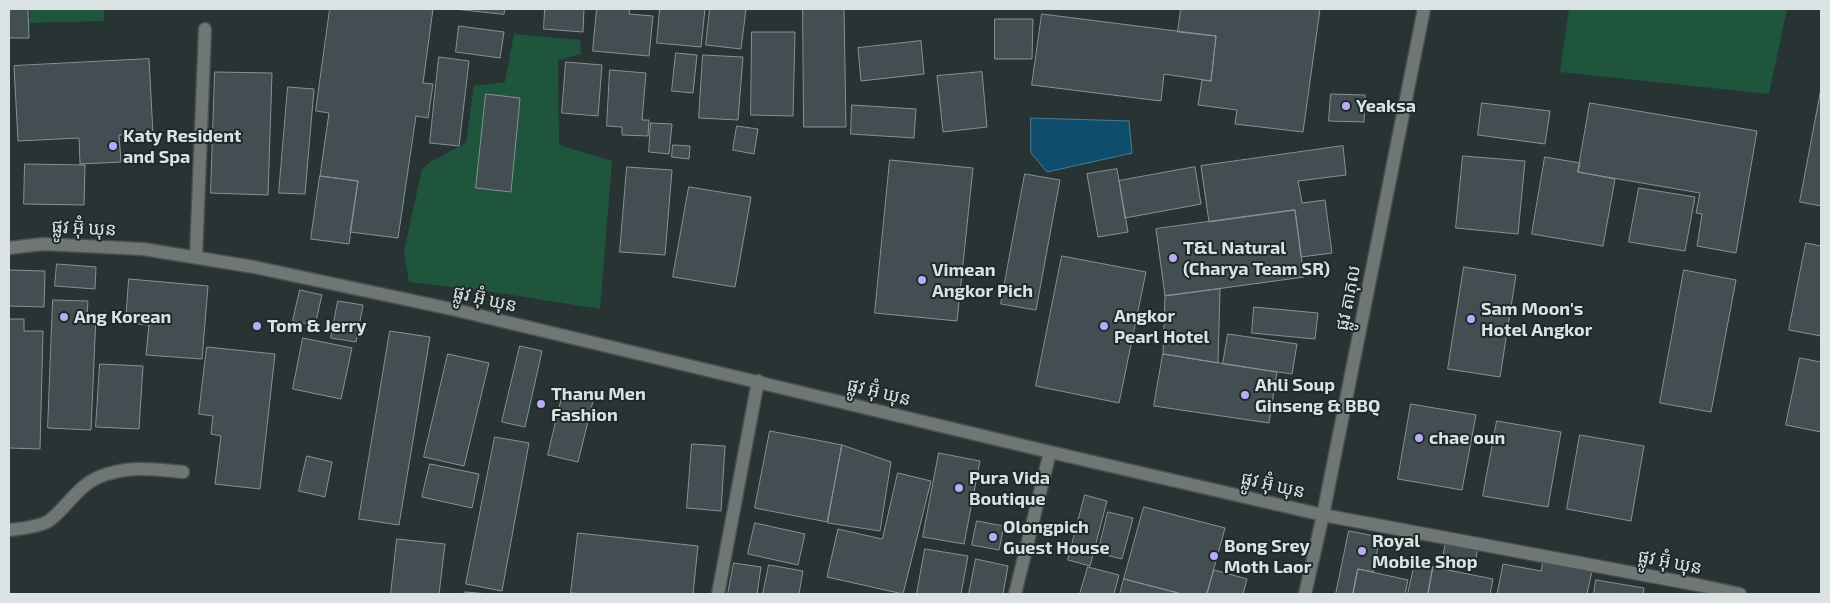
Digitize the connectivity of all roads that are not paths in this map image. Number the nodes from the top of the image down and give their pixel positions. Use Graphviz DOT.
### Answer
graph roads {
  1 [pos="1424,9"];
  2 [pos="205,28"];
  3 [pos="9,248"];
  4 [pos="196,257"];
  5 [pos="758,381"];
  6 [pos="1050,452"];
  7 [pos="183,472"];
  8 [pos="1323,514"];
  9 [pos="9,530"];
  10 [pos="718,594"];
  11 [pos="1015,594"];
  12 [pos="1305,594"];
  13 [pos="1740,594"];
  1 -- 8 [label="street, ផ្លូវ តាភុល"];
  2 -- 4 [label="street"];
  3 -- 4 [label="street, ផ្លូវ អ៊ុំ ឃុន"];
  4 -- 5 [label="street, ផ្លូវ អ៊ុំ ឃុន"];
  5 -- 6 [label="street, ផ្លូវ អ៊ុំ ឃុន"];
  5 -- 10 [label="street"];
  6 -- 8 [label="street, ផ្លូវ អ៊ុំ ឃុន"];
  6 -- 11 [label="street"];
  7 -- 9 [label="street"];
  8 -- 12 [label="street, ផ្លូវ តាភុល"];
  8 -- 13 [label="street, ផ្លូវ អ៊ុំ ឃុន"];
}
